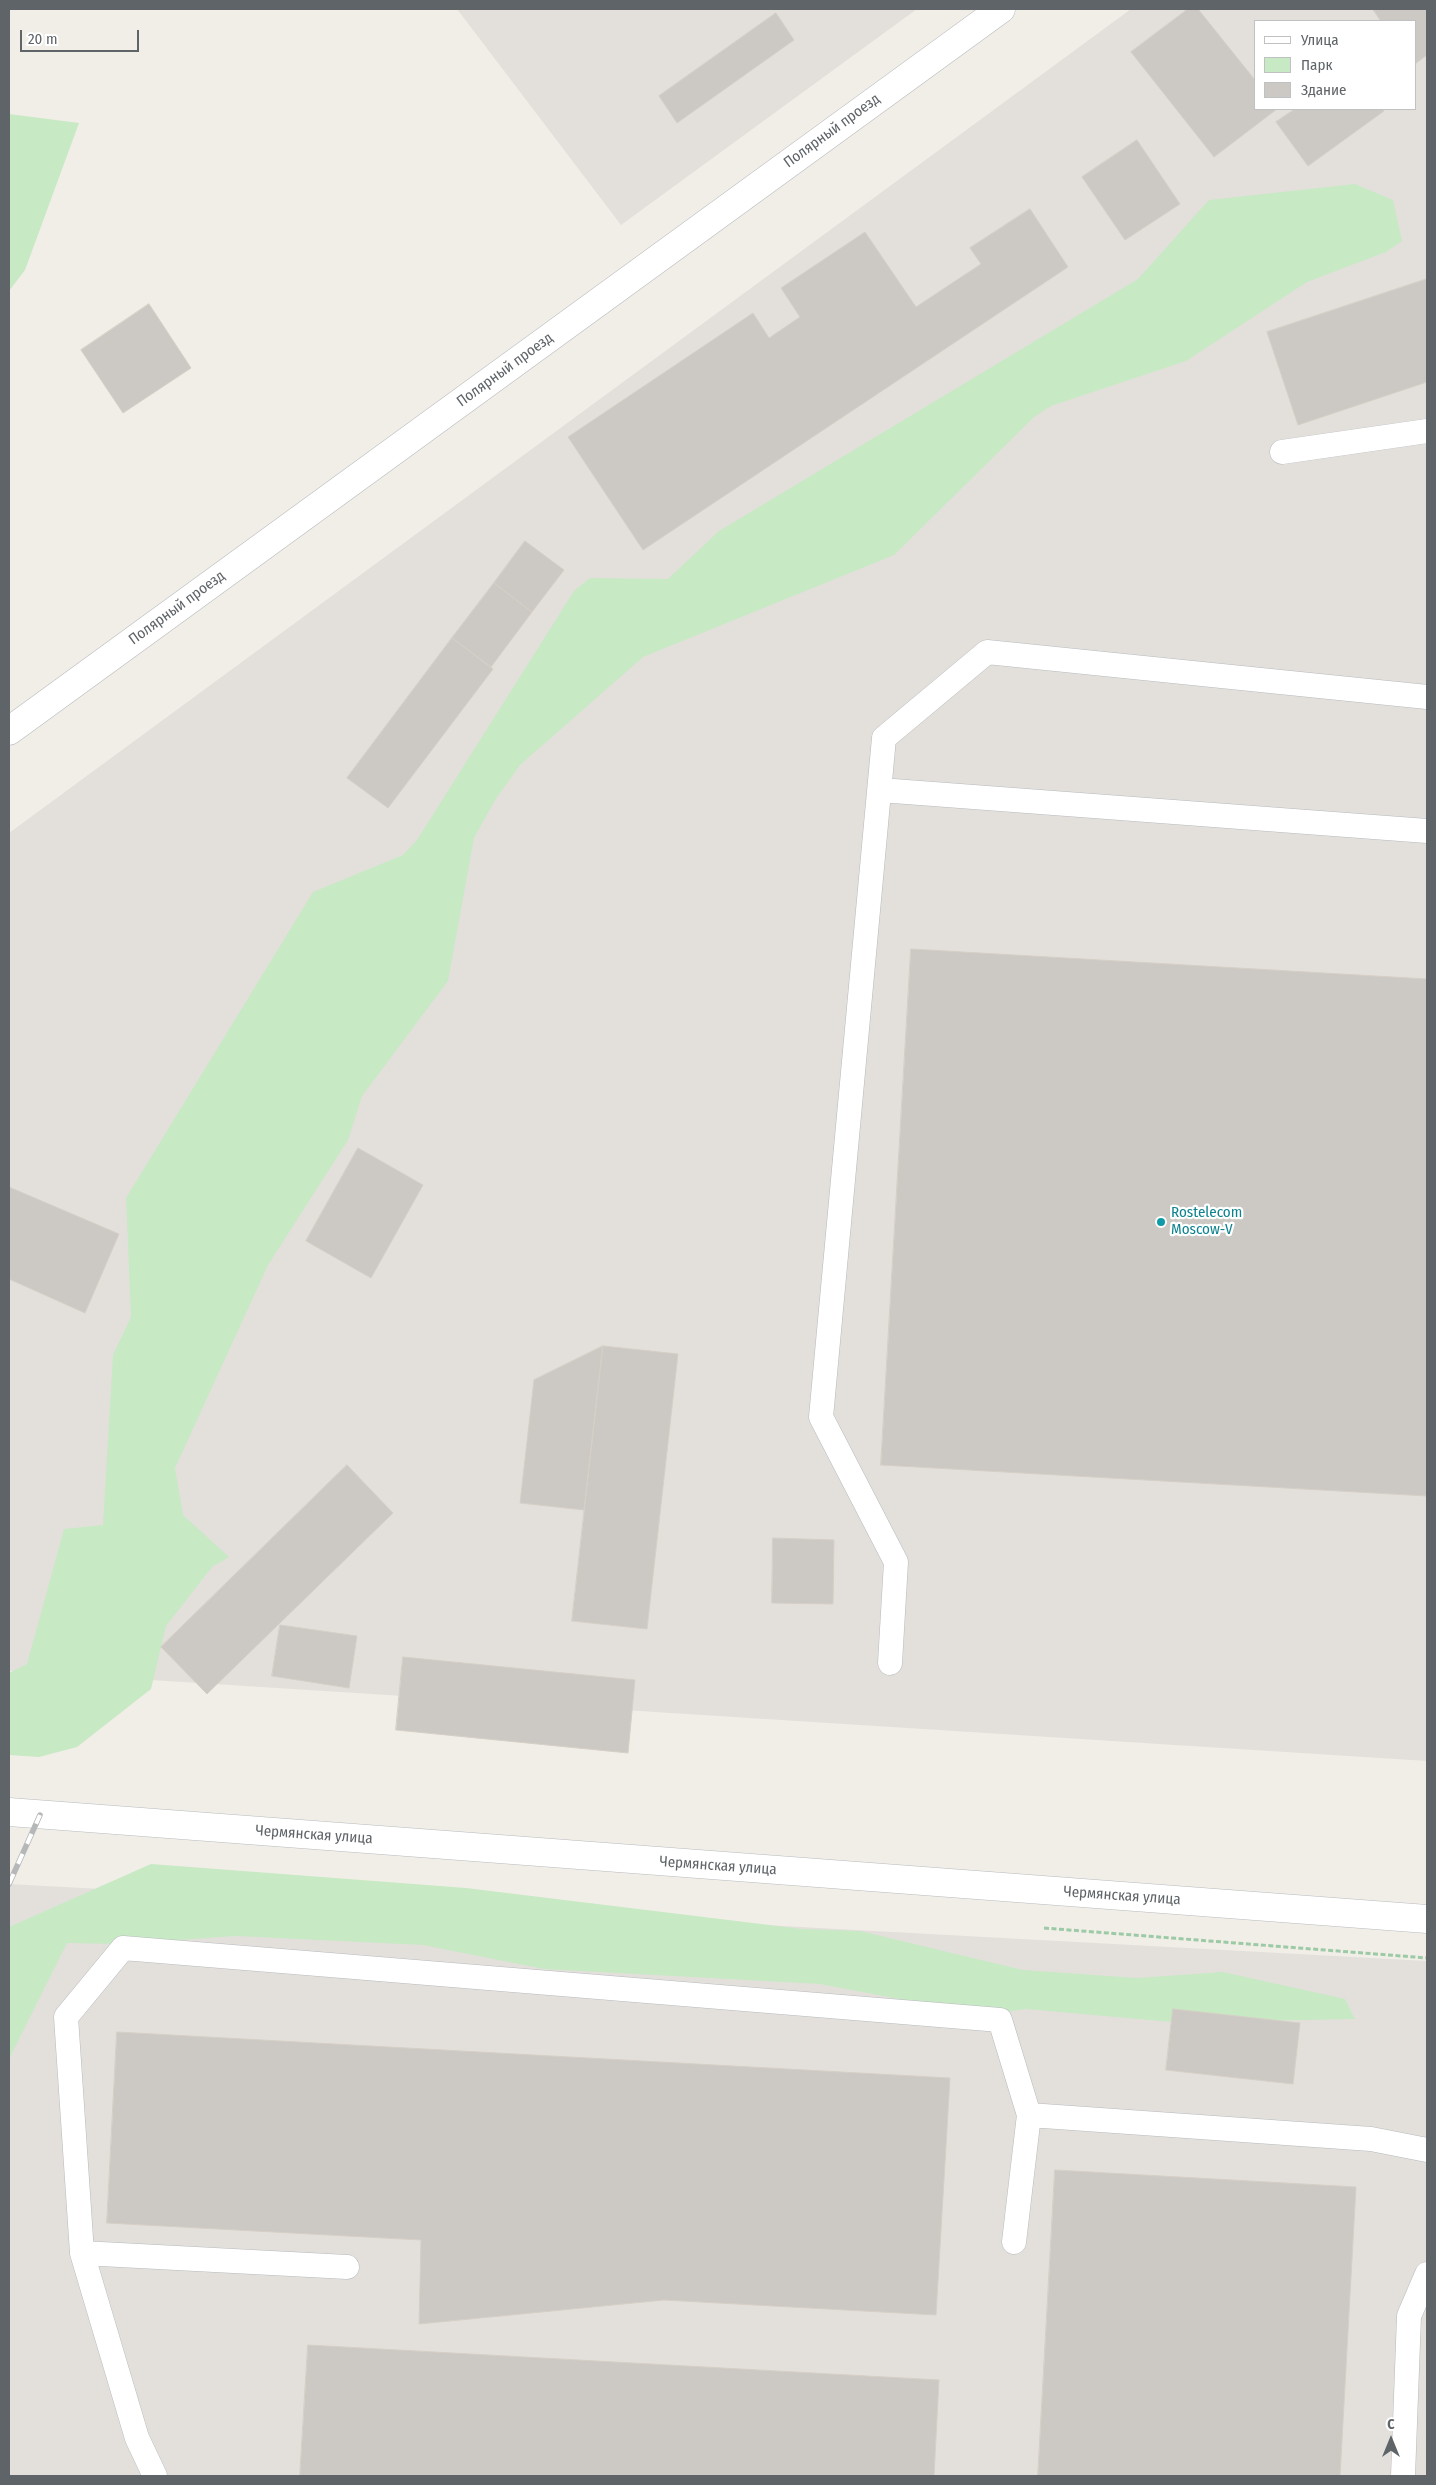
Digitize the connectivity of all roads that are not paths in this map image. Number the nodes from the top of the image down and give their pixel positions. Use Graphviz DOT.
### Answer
graph roads {
  1 [pos="1001,9"];
  2 [pos="1427,431"];
  3 [pos="1282,452"];
  4 [pos="1427,697"];
  5 [pos="9,731"];
  6 [pos="880,790"];
  7 [pos="1427,831"];
  8 [pos="890,1663"];
  9 [pos="9,1812"];
  10 [pos="1427,1919"];
  11 [pos="1029,2115"];
  12 [pos="1427,2150"];
  13 [pos="1014,2242"];
  14 [pos="82,2253"];
  15 [pos="348,2267"];
  16 [pos="1427,2274"];
  17 [pos="155,2476"];
  18 [pos="1402,2476"];
  1 -- 5 [label="street, Полярный проезд"];
  2 -- 3 [label="lane"];
  4 -- 6 [label="lane"];
  6 -- 7 [label="lane"];
  6 -- 8 [label="lane"];
  9 -- 10 [label="street, Чермянская улица"];
  11 -- 12 [label="lane"];
  11 -- 13 [label="lane"];
  11 -- 14 [label="lane"];
  14 -- 15 [label="lane"];
  14 -- 17 [label="lane"];
  16 -- 18 [label="lane"];
}
